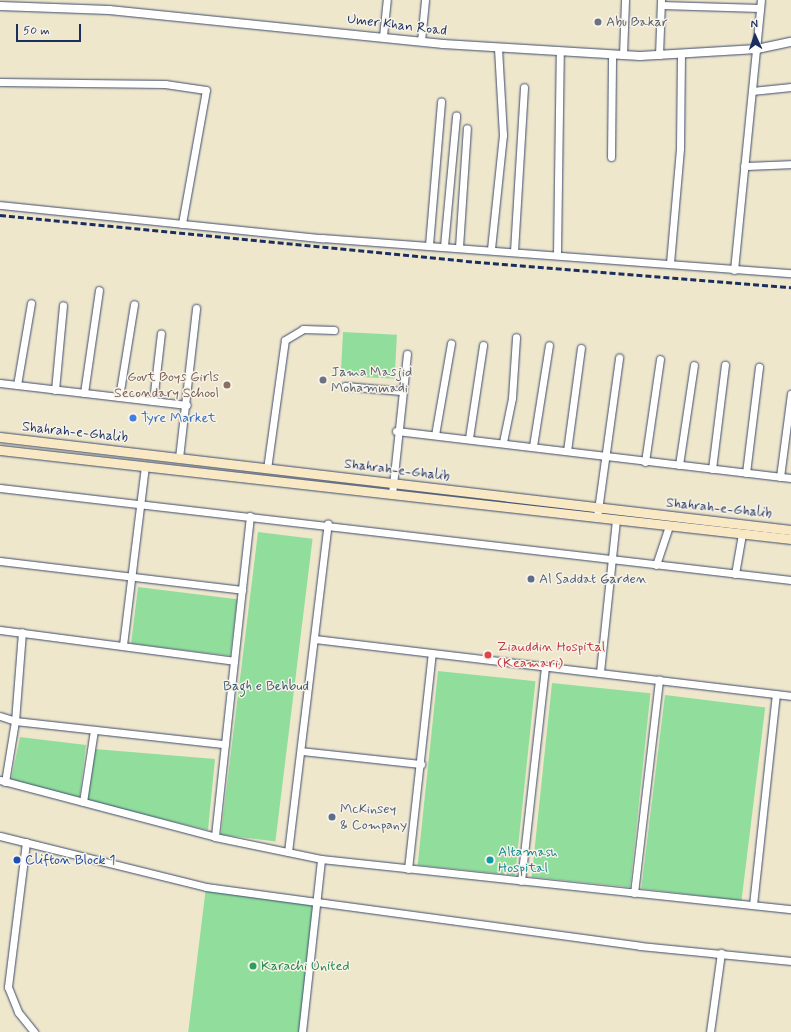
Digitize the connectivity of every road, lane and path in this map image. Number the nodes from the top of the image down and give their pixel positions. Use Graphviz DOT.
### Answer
graph roads {
  1 [pos="387,0"];
  2 [pos="425,0"];
  3 [pos="625,0"];
  4 [pos="761,0"];
  5 [pos="661,2"];
  6 [pos="0,6"];
  7 [pos="760,8"];
  8 [pos="384,36"];
  9 [pos="420,41"];
  10 [pos="791,42"];
  11 [pos="498,48"];
  12 [pos="757,49"];
  13 [pos="560,51"];
  14 [pos="681,54"];
  15 [pos="612,55"];
  16 [pos="622,55"];
  17 [pos="659,55"];
  18 [pos="0,82"];
  19 [pos="524,87"];
  20 [pos="791,87"];
  21 [pos="752,91"];
  22 [pos="441,101"];
  23 [pos="456,116"];
  24 [pos="467,128"];
  25 [pos="611,157"];
  26 [pos="791,164"];
  27 [pos="744,166"];
  28 [pos="0,205"];
  29 [pos="182,224"];
  30 [pos="429,245"];
  31 [pos="444,246"];
  32 [pos="459,247"];
  33 [pos="491,249"];
  34 [pos="514,251"];
  35 [pos="557,254"];
  36 [pos="670,263"];
  37 [pos="734,270"];
  38 [pos="791,273"];
  39 [pos="99,290"];
  40 [pos="31,303"];
  41 [pos="134,304"];
  42 [pos="63,305"];
  43 [pos="196,308"];
  44 [pos="334,330"];
  45 [pos="161,333"];
  46 [pos="516,337"];
  47 [pos="451,343"];
  48 [pos="483,345"];
  49 [pos="549,345"];
  50 [pos="581,348"];
  51 [pos="407,354"];
  52 [pos="619,358"];
  53 [pos="660,359"];
  54 [pos="694,365"];
  55 [pos="725,365"];
  56 [pos="759,367"];
  57 [pos="0,383"];
  58 [pos="17,385"];
  59 [pos="345,386"];
  60 [pos="55,390"];
  61 [pos="401,391"];
  62 [pos="84,393"];
  63 [pos="791,394"];
  64 [pos="119,397"];
  65 [pos="153,401"];
  66 [pos="187,405"];
  67 [pos="396,431"];
  68 [pos="435,435"];
  69 [pos="0,437"];
  70 [pos="469,438"];
  71 [pos="503,442"];
  72 [pos="533,446"];
  73 [pos="0,450"];
  74 [pos="567,451"];
  75 [pos="603,457"];
  76 [pos="179,458"];
  77 [pos="645,462"];
  78 [pos="678,465"];
  79 [pos="146,466"];
  80 [pos="267,469"];
  81 [pos="712,469"];
  82 [pos="746,473"];
  83 [pos="780,477"];
  84 [pos="791,478"];
  85 [pos="393,483"];
  86 [pos="0,488"];
  87 [pos="392,494"];
  88 [pos="141,506"];
  89 [pos="597,513"];
  90 [pos="250,516"];
  91 [pos="616,520"];
  92 [pos="328,523"];
  93 [pos="669,526"];
  94 [pos="791,530"];
  95 [pos="742,534"];
  96 [pos="791,539"];
  97 [pos="612,560"];
  98 [pos="0,561"];
  99 [pos="656,565"];
  100 [pos="735,574"];
  101 [pos="131,576"];
  102 [pos="791,580"];
  103 [pos="242,590"];
  104 [pos="0,630"];
  105 [pos="22,632"];
  106 [pos="314,639"];
  107 [pos="123,645"];
  108 [pos="432,653"];
  109 [pos="234,661"];
  110 [pos="544,666"];
  111 [pos="600,672"];
  112 [pos="659,680"];
  113 [pos="776,694"];
  114 [pos="791,696"];
  115 [pos="0,716"];
  116 [pos="15,721"];
  117 [pos="94,730"];
  118 [pos="225,744"];
  119 [pos="302,751"];
  120 [pos="421,764"];
  121 [pos="3,781"];
  122 [pos="83,802"];
  123 [pos="0,836"];
  124 [pos="215,837"];
  125 [pos="26,842"];
  126 [pos="288,852"];
  127 [pos="321,859"];
  128 [pos="408,869"];
  129 [pos="521,881"];
  130 [pos="634,893"];
  131 [pos="318,901"];
  132 [pos="753,905"];
  133 [pos="791,910"];
  134 [pos="721,953"];
  135 [pos="791,961"];
  136 [pos="34,1032"];
  137 [pos="302,1032"];
  138 [pos="710,1032"];
  1 -- 8 [label="street"];
  2 -- 9 [label="street"];
  3 -- 16 [label="street"];
  4 -- 7 [label="street"];
  5 -- 7 [label="street"];
  5 -- 17 [label="street"];
  6 -- 8 [label="street, Umer Khan Road"];
  7 -- 12 [label="street"];
  8 -- 9 [label="street, Umer Khan Road"];
  9 -- 11 [label="street, Umer Khan Road"];
  10 -- 12 [label="street, Umer Khan Road"];
  11 -- 13 [label="street, Umer Khan Road"];
  11 -- 33 [label="street"];
  12 -- 14 [label="street, Umer Khan Road"];
  12 -- 21 [label="street"];
  13 -- 15 [label="street, Umer Khan Road"];
  13 -- 35 [label="street"];
  14 -- 17 [label="street, Umer Khan Road"];
  14 -- 36 [label="street"];
  15 -- 16 [label="street, Umer Khan Road"];
  15 -- 25 [label="street"];
  16 -- 17 [label="street, Umer Khan Road"];
  18 -- 29 [label="street"];
  19 -- 34 [label="street"];
  20 -- 21 [label="street"];
  21 -- 27 [label="street"];
  22 -- 30 [label="street"];
  23 -- 31 [label="street"];
  24 -- 32 [label="street"];
  26 -- 27 [label="street"];
  27 -- 37 [label="street"];
  28 -- 29 [label="street"];
  29 -- 30 [label="street"];
  30 -- 31 [label="street"];
  31 -- 32 [label="street"];
  32 -- 33 [label="street"];
  33 -- 34 [label="street"];
  34 -- 35 [label="street"];
  35 -- 36 [label="street"];
  36 -- 37 [label="street"];
  37 -- 38 [label="street"];
  39 -- 62 [label="street"];
  40 -- 58 [label="street"];
  41 -- 64 [label="street"];
  42 -- 60 [label="street"];
  43 -- 66 [label="street"];
  44 -- 80 [label="street"];
  45 -- 65 [label="street"];
  46 -- 71 [label="street"];
  47 -- 68 [label="street"];
  48 -- 70 [label="street"];
  49 -- 72 [label="street"];
  50 -- 74 [label="street"];
  51 -- 61 [label="street"];
  52 -- 75 [label="street"];
  53 -- 77 [label="street"];
  54 -- 78 [label="street"];
  55 -- 81 [label="street"];
  56 -- 82 [label="street"];
  57 -- 58 [label="street"];
  58 -- 60 [label="street"];
  59 -- 61 [label="street"];
  60 -- 62 [label="street"];
  61 -- 67 [label="street"];
  62 -- 64 [label="street"];
  63 -- 83 [label="street"];
  64 -- 65 [label="street"];
  65 -- 66 [label="street"];
  66 -- 76 [label="street"];
  67 -- 68 [label="street"];
  67 -- 85 [label="street"];
  68 -- 70 [label="street"];
  69 -- 76 [label="main road, Shahrah-e-Ghalib"];
  70 -- 71 [label="street"];
  71 -- 72 [label="street"];
  72 -- 74 [label="street"];
  73 -- 79 [label="main road, Shahrah-e-Ghalib"];
  74 -- 75 [label="street"];
  75 -- 77 [label="street"];
  75 -- 89 [label="street"];
  76 -- 80 [label="main road, Shahrah-e-Ghalib"];
  77 -- 78 [label="street"];
  78 -- 81 [label="street"];
  79 -- 87 [label="main road, Shahrah-e-Ghalib"];
  79 -- 88 [label="street"];
  80 -- 85 [label="main road, Shahrah-e-Ghalib"];
  81 -- 82 [label="street"];
  82 -- 83 [label="street"];
  83 -- 84 [label="street"];
  85 -- 87 [label="street"];
  85 -- 89 [label="main road, Shahrah-e-Ghalib"];
  86 -- 88 [label="street"];
  87 -- 89 [label="main road, Shahrah-e-Ghalib"];
  88 -- 90 [label="street"];
  88 -- 101 [label="street"];
  89 -- 91 [label="main road, Shahrah-e-Ghalib"];
  89 -- 94 [label="main road, Shahrah-e-Ghalib"];
  90 -- 92 [label="street"];
  90 -- 103 [label="street"];
  91 -- 93 [label="main road, Shahrah-e-Ghalib"];
  91 -- 97 [label="street"];
  92 -- 97 [label="street"];
  92 -- 106 [label="street"];
  93 -- 95 [label="main road, Shahrah-e-Ghalib"];
  93 -- 99 [label="street"];
  95 -- 96 [label="main road, Shahrah-e-Ghalib"];
  95 -- 100 [label="street"];
  97 -- 99 [label="street"];
  97 -- 111 [label="street"];
  98 -- 101 [label="street"];
  99 -- 100 [label="street"];
  100 -- 102 [label="street"];
  101 -- 103 [label="street"];
  101 -- 107 [label="street"];
  103 -- 109 [label="street"];
  104 -- 105 [label="street"];
  105 -- 107 [label="street"];
  105 -- 116 [label="street"];
  106 -- 108 [label="street"];
  106 -- 119 [label="street"];
  107 -- 109 [label="street"];
  108 -- 110 [label="street"];
  108 -- 120 [label="street"];
  109 -- 118 [label="street"];
  110 -- 111 [label="street"];
  110 -- 129 [label="street"];
  111 -- 112 [label="street"];
  112 -- 113 [label="street"];
  112 -- 130 [label="street"];
  113 -- 114 [label="street"];
  113 -- 132 [label="street"];
  115 -- 116 [label="street"];
  116 -- 117 [label="street"];
  116 -- 121 [label="street"];
  117 -- 118 [label="street"];
  117 -- 122 [label="street"];
  118 -- 124 [label="street"];
  119 -- 120 [label="street"];
  119 -- 126 [label="street"];
  120 -- 128 [label="street"];
  121 -- 122 [label="street"];
  122 -- 124 [label="street"];
  123 -- 125 [label="street"];
  124 -- 126 [label="street"];
  125 -- 131 [label="street"];
  125 -- 136 [label="street"];
  126 -- 127 [label="street"];
  127 -- 128 [label="street"];
  127 -- 131 [label="street"];
  128 -- 129 [label="street"];
  129 -- 130 [label="street"];
  130 -- 132 [label="street"];
  131 -- 134 [label="street"];
  131 -- 137 [label="street"];
  132 -- 133 [label="street"];
  134 -- 135 [label="street"];
  134 -- 138 [label="street"];
}
